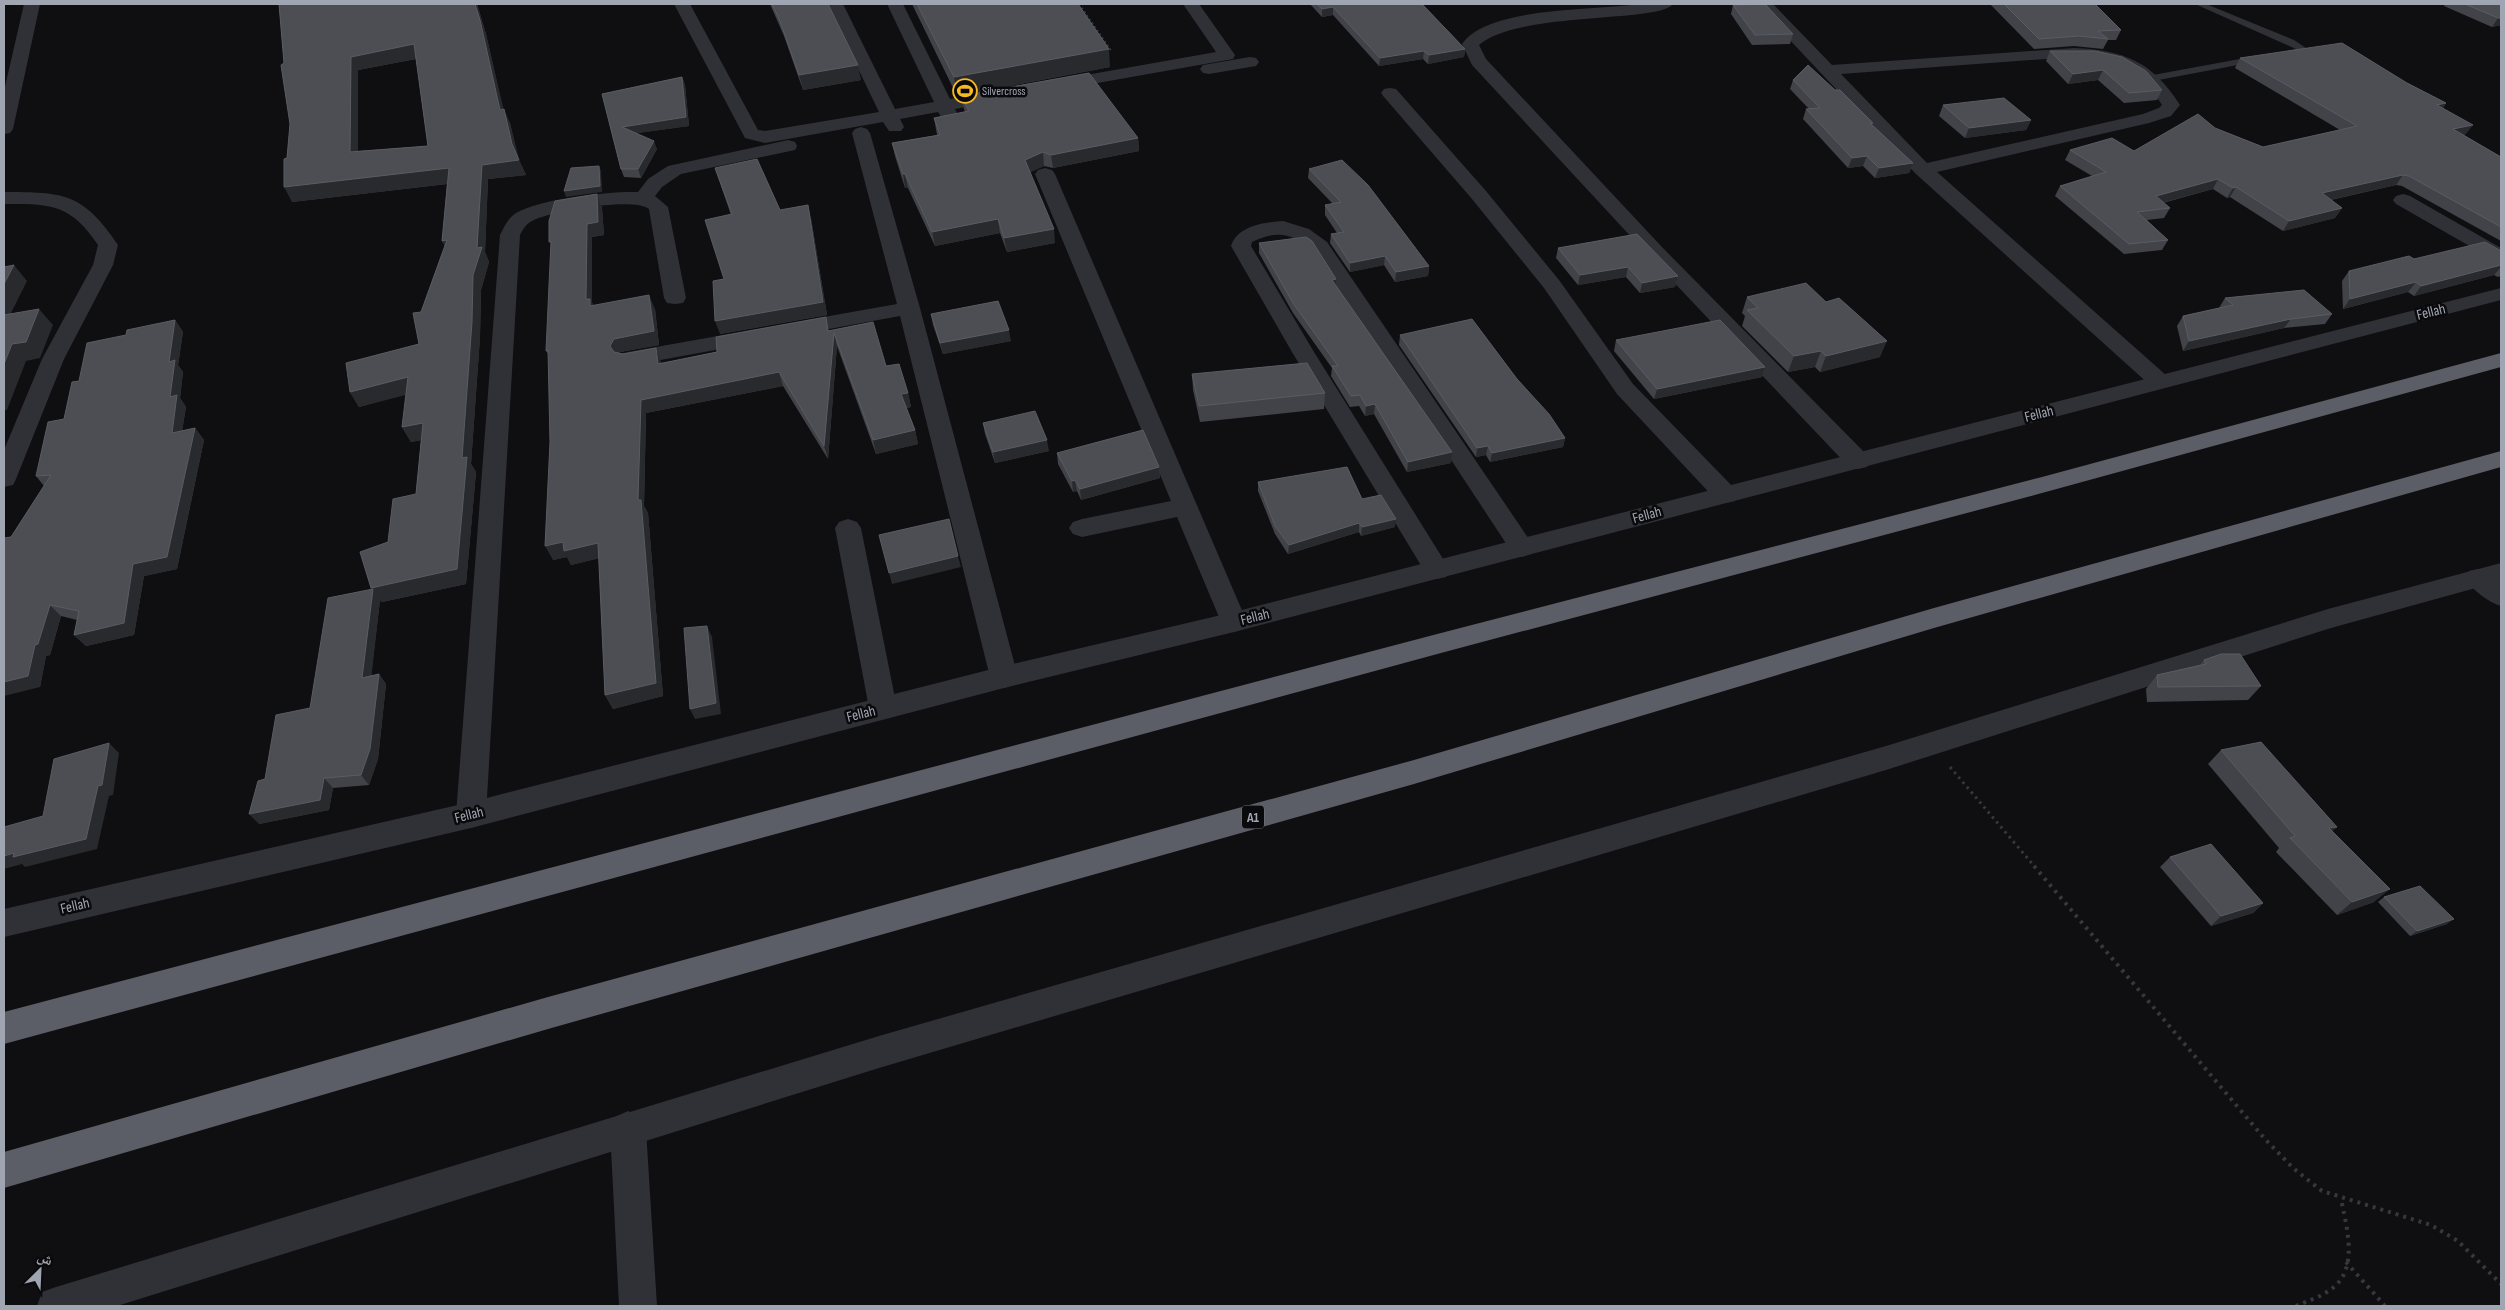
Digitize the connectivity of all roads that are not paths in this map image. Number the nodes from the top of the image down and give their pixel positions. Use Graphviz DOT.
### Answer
graph roads {
  1 [pos="32,4"];
  2 [pos="682,4"];
  3 [pos="835,4"];
  4 [pos="895,4"];
  5 [pos="1191,4"];
  6 [pos="1664,4"];
  7 [pos="1764,4"];
  8 [pos="2199,4"];
  9 [pos="1250,62"];
  10 [pos="1827,70"];
  11 [pos="2153,78"];
  12 [pos="1390,93"];
  13 [pos="1013,99"];
  14 [pos="947,111"];
  15 [pos="892,121"];
  16 [pos="4,128"];
  17 [pos="861,133"];
  18 [pos="1923,170"];
  19 [pos="1045,174"];
  20 [pos="4,198"];
  21 [pos="643,198"];
  22 [pos="2403,200"];
  23 [pos="2501,256"];
  24 [pos="2501,294"];
  25 [pos="675,298"];
  26 [pos="909,308"];
  27 [pos="628,359"];
  28 [pos="2501,360"];
  29 [pos="2159,381"];
  30 [pos="2501,459"];
  31 [pos="1858,461"];
  32 [pos="4,479"];
  33 [pos="1726,495"];
  34 [pos="1184,507"];
  35 [pos="848,528"];
  36 [pos="1082,528"];
  37 [pos="1522,548"];
  38 [pos="1436,570"];
  39 [pos="2494,582"];
  40 [pos="1234,622"];
  41 [pos="1004,677"];
  42 [pos="883,708"];
  43 [pos="471,814"];
  44 [pos="4,923"];
  45 [pos="4,1028"];
  46 [pos="628,1129"];
  47 [pos="4,1170"];
  48 [pos="56,1306"];
  49 [pos="638,1306"];
  1 -- 16 [label="street"];
  2 -- 15 [label="street"];
  3 -- 15 [label="street"];
  4 -- 14 [label="street"];
  5 -- 9 [label="street"];
  6 -- 31 [label="street"];
  7 -- 10 [label="street"];
  8 -- 11 [label="lane"];
  10 -- 11 [label="street"];
  10 -- 18 [label="street"];
  11 -- 18 [label="street"];
  12 -- 33 [label="street"];
  13 -- 14 [label="street"];
  14 -- 15 [label="street"];
  15 -- 17 [label="street"];
  17 -- 21 [label="street"];
  17 -- 26 [label="street"];
  18 -- 29 [label="street"];
  19 -- 34 [label="street"];
  20 -- 32 [label="street"];
  21 -- 25 [label="street"];
  21 -- 43 [label="street"];
  22 -- 23 [label="street"];
  24 -- 29 [label="street, Fellah"];
  26 -- 27 [label="street"];
  26 -- 41 [label="street"];
  28 -- 45 [label="highway"];
  29 -- 31 [label="street, Fellah"];
  30 -- 47 [label="highway, A1"];
  31 -- 33 [label="street, Fellah"];
  33 -- 37 [label="street, Fellah"];
  34 -- 36 [label="street"];
  34 -- 40 [label="street"];
  35 -- 42 [label="street"];
  37 -- 38 [label="street, Fellah"];
  37 -- 38 [label="street"];
  38 -- 40 [label="street, Fellah"];
  39 -- 46 [label="street"];
  40 -- 41 [label="street, Fellah"];
  41 -- 42 [label="street, Fellah"];
  42 -- 43 [label="street, Fellah"];
  43 -- 44 [label="street, Fellah"];
  46 -- 48 [label="street"];
  46 -- 49 [label="street"];
}
